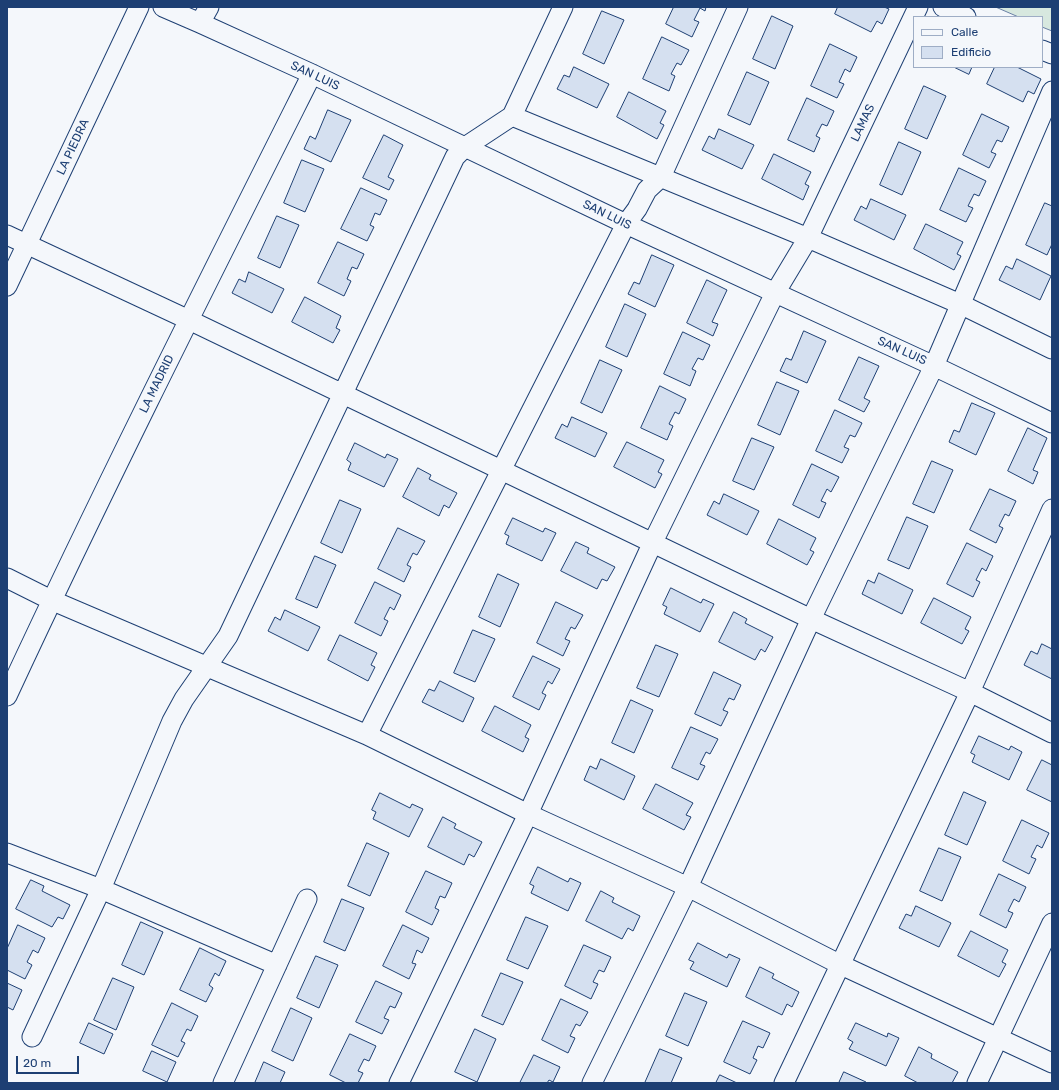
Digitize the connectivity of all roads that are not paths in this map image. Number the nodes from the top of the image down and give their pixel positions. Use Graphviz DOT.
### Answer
graph roads {
  1 [pos="138,7"];
  2 [pos="163,7"];
  3 [pos="563,7"];
  4 [pos="738,7"];
  5 [pos="943,7"];
  6 [pos="204,15"];
  7 [pos="964,16"];
  8 [pos="913,18"];
  9 [pos="312,74"];
  10 [pos="1052,91"];
  11 [pos="512,116"];
  12 [pos="466,147"];
  13 [pos="661,177"];
  14 [pos="626,224"];
  15 [pos="7,236"];
  16 [pos="808,238"];
  17 [pos="27,244"];
  18 [pos="7,286"];
  19 [pos="775,294"];
  20 [pos="960,304"];
  21 [pos="189,320"];
  22 [pos="1052,349"];
  23 [pos="934,366"];
  24 [pos="342,394"];
  25 [pos="1052,423"];
  26 [pos="501,470"];
  27 [pos="1052,509"];
  28 [pos="653,542"];
  29 [pos="7,578"];
  30 [pos="51,600"];
  31 [pos="811,619"];
  32 [pos="207,667"];
  33 [pos="970,692"];
  34 [pos="7,696"];
  35 [pos="1052,732"];
  36 [pos="367,735"];
  37 [pos="528,814"];
  38 [pos="7,853"];
  39 [pos="688,887"];
  40 [pos="101,889"];
  41 [pos="307,899"];
  42 [pos="1052,923"];
  43 [pos="277,965"];
  44 [pos="841,965"];
  45 [pos="32,1037"];
  46 [pos="997,1039"];
  47 [pos="1052,1063"];
  48 [pos="223,1083"];
  49 [pos="399,1083"];
  50 [pos="592,1083"];
  51 [pos="784,1083"];
  52 [pos="977,1083"];
  1 -- 17 [label="street, LA PIEDRA"];
  2 -- 6 [label="street, SAN LUIS"];
  3 -- 11 [label="street"];
  4 -- 13 [label="street"];
  5 -- 7 [label="street"];
  6 -- 9 [label="street, SAN LUIS"];
  8 -- 16 [label="street, LAMAS"];
  9 -- 12 [label="street, SAN LUIS"];
  9 -- 21 [label="street, LA MADRID"];
  10 -- 20 [label="street"];
  11 -- 12 [label="street"];
  11 -- 13 [label="street"];
  12 -- 14 [label="street, SAN LUIS"];
  12 -- 24 [label="street"];
  13 -- 14 [label="street"];
  13 -- 16 [label="street"];
  14 -- 19 [label="street, SAN LUIS"];
  14 -- 26 [label="street"];
  15 -- 17 [label="street"];
  16 -- 19 [label="street, LAMAS"];
  16 -- 20 [label="street"];
  17 -- 18 [label="street, LA PIEDRA"];
  17 -- 21 [label="street"];
  19 -- 23 [label="street, SAN LUIS"];
  19 -- 28 [label="street, LAMAS"];
  20 -- 22 [label="street"];
  20 -- 23 [label="street"];
  21 -- 24 [label="street"];
  21 -- 30 [label="street, LA MADRID"];
  23 -- 25 [label="street, SAN LUIS"];
  23 -- 31 [label="street"];
  24 -- 26 [label="street"];
  24 -- 32 [label="street"];
  26 -- 28 [label="street"];
  26 -- 36 [label="street"];
  27 -- 33 [label="street"];
  28 -- 31 [label="street"];
  28 -- 37 [label="street, LAMAS"];
  29 -- 30 [label="street"];
  30 -- 32 [label="street"];
  30 -- 34 [label="street, LA MADRID"];
  31 -- 33 [label="street"];
  31 -- 39 [label="street"];
  32 -- 36 [label="street"];
  32 -- 40 [label="street"];
  33 -- 35 [label="street"];
  33 -- 44 [label="street"];
  36 -- 37 [label="street"];
  37 -- 39 [label="street"];
  37 -- 49 [label="street, LAMAS"];
  38 -- 40 [label="street"];
  39 -- 44 [label="street"];
  39 -- 50 [label="street"];
  40 -- 43 [label="street"];
  40 -- 45 [label="street"];
  41 -- 43 [label="street"];
  42 -- 46 [label="street"];
  43 -- 48 [label="street"];
  44 -- 46 [label="street"];
  44 -- 51 [label="street"];
  46 -- 47 [label="street"];
  46 -- 52 [label="street"];
}
